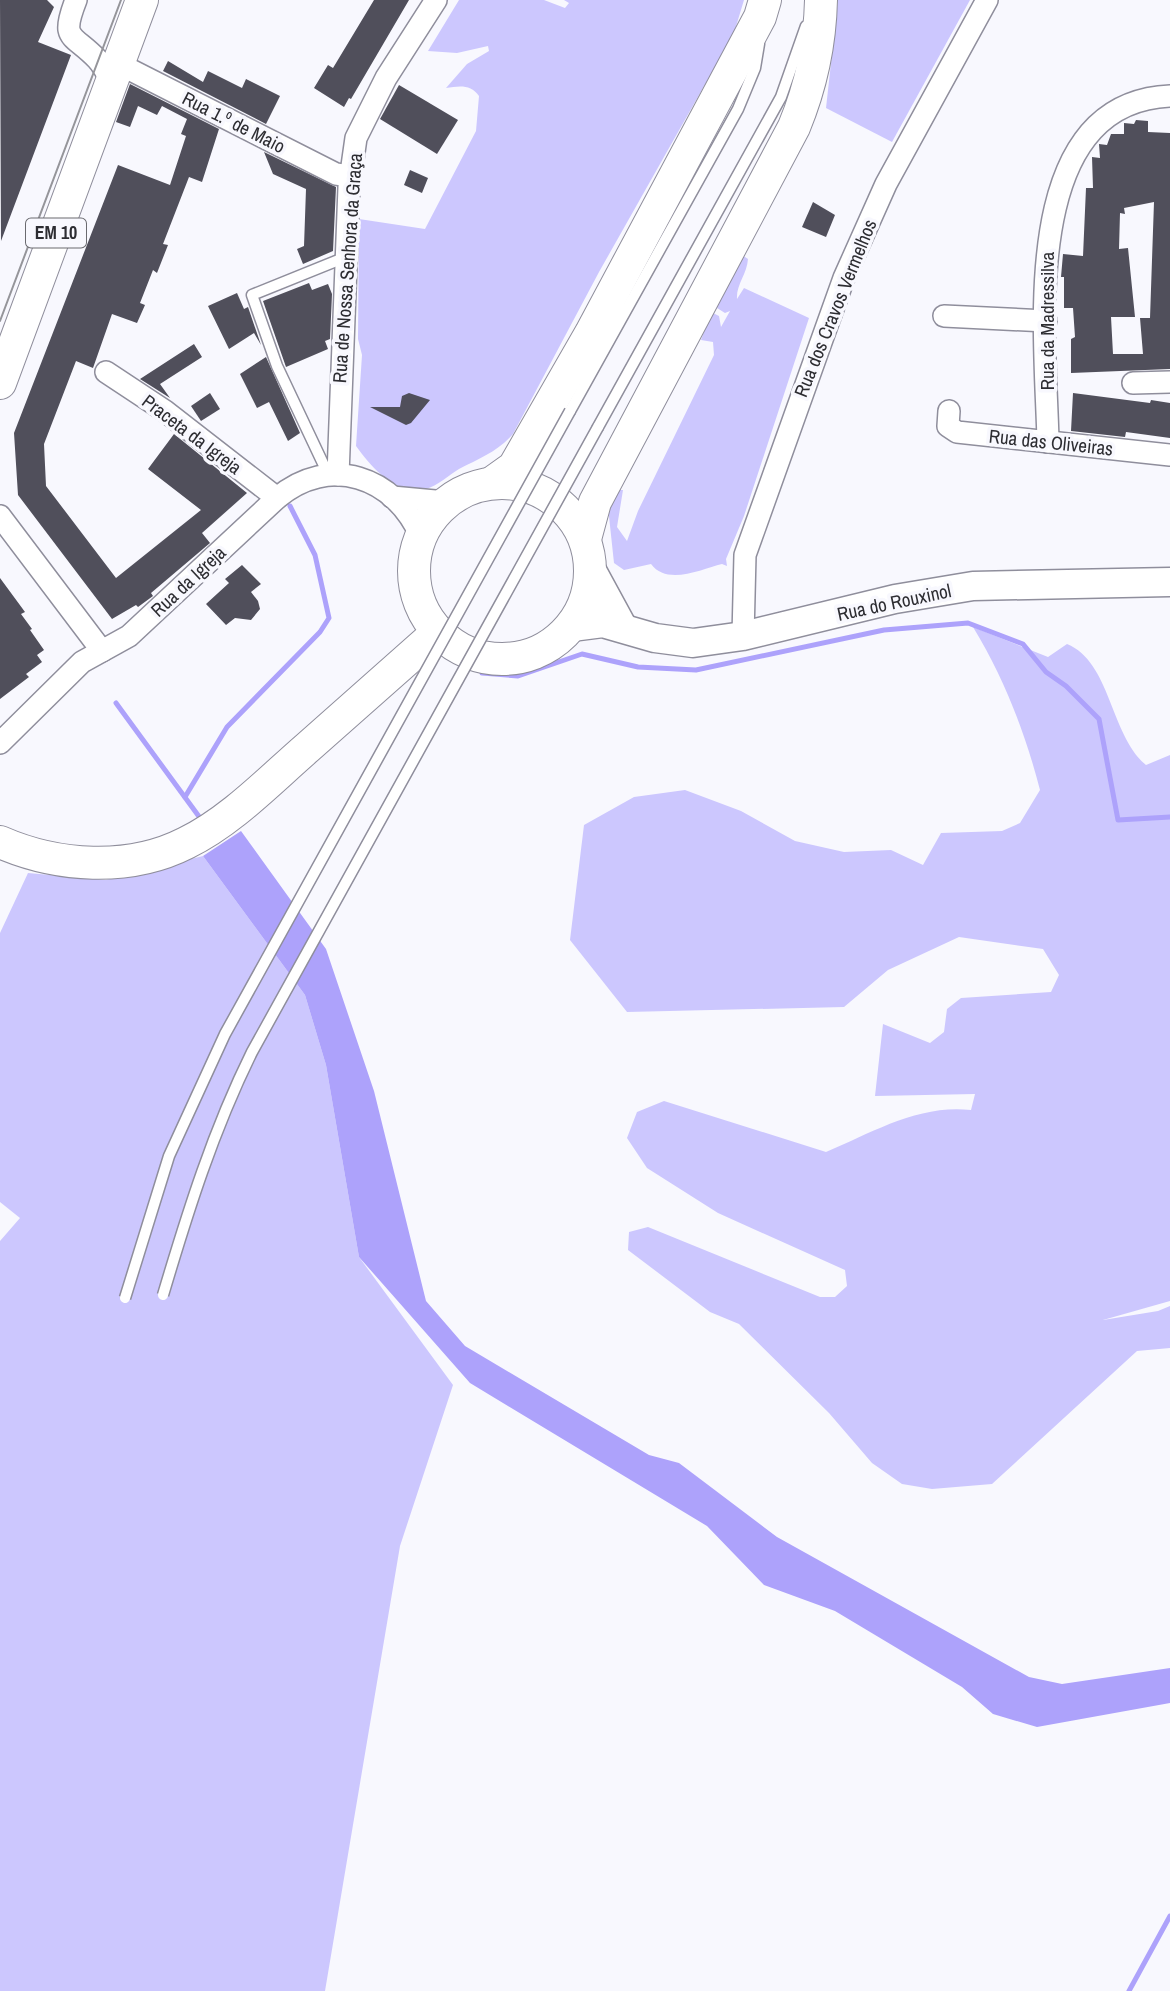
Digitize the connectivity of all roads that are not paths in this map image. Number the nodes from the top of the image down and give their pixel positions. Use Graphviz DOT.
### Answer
graph roads {
  1 [pos="76,0"];
  2 [pos="142,0"];
  3 [pos="436,0"];
  4 [pos="813,0"];
  5 [pos="821,0"];
  6 [pos="987,0"];
  7 [pos="763,8"];
  8 [pos="115,74"];
  9 [pos="1170,96"];
  10 [pos="350,176"];
  11 [pos="346,257"];
  12 [pos="944,316"];
  13 [pos="1046,321"];
  14 [pos="106,372"];
  15 [pos="1170,382"];
  16 [pos="0,383"];
  17 [pos="1133,383"];
  18 [pos="949,411"];
  19 [pos="1048,442"];
  20 [pos="1170,455"];
  21 [pos="333,475"];
  22 [pos="493,482"];
  23 [pos="392,496"];
  24 [pos="277,498"];
  25 [pos="446,502"];
  26 [pos="0,516"];
  27 [pos="421,537"];
  28 [pos="588,554"];
  29 [pos="1170,582"];
  30 [pos="622,626"];
  31 [pos="572,627"];
  32 [pos="438,632"];
  33 [pos="743,636"];
  34 [pos="102,651"];
  35 [pos="0,743"];
  36 [pos="0,842"];
  37 [pos="163,1295"];
  38 [pos="125,1298"];
  1 -- 8 [label="street"];
  2 -- 8 [label="main road, EM 10"];
  3 -- 10 [label="street, Rua de Nossa Senhora da Graça"];
  4 -- 37 [label="lane, bridge"];
  5 -- 28 [label="main road"];
  6 -- 33 [label="street, Rua dos Cravos Vermelhos"];
  7 -- 22 [label="main road"];
  7 -- 38 [label="lane, bridge"];
  8 -- 10 [label="street, Rua 1.º de Maio"];
  8 -- 16 [label="main road, EM 10"];
  9 -- 13 [label="street, Rua da Madressilva"];
  10 -- 11 [label="street, Rua de Nossa Senhora da Graça"];
  11 -- 21 [label="street, Rua de Nossa Senhora da Graça"];
  11 -- 21 [label="lane"];
  12 -- 13 [label="street"];
  13 -- 19 [label="street, Rua da Madressilva"];
  14 -- 24 [label="street, Praceta da Igreja"];
  15 -- 17 [label="street"];
  18 -- 19 [label="street, Rua das Oliveiras"];
  19 -- 20 [label="street, Rua das Oliveiras"];
  21 -- 23 [label="street"];
  21 -- 24 [label="street, Rua da Igreja"];
  22 -- 25 [label="main road"];
  22 -- 28 [label="main road"];
  23 -- 25 [label="street"];
  23 -- 27 [label="street"];
  24 -- 34 [label="street, Rua da Igreja"];
  25 -- 27 [label="main road"];
  26 -- 34 [label="street"];
  27 -- 32 [label="main road"];
  28 -- 30 [label="main road"];
  28 -- 31 [label="main road"];
  29 -- 33 [label="main road, Rua do Rouxinol"];
  30 -- 31 [label="main road, Rua do Rouxinol"];
  30 -- 33 [label="main road, Rua do Rouxinol"];
  31 -- 32 [label="main road"];
  32 -- 36 [label="main road"];
  34 -- 35 [label="street, Rua da Igreja"];
}
